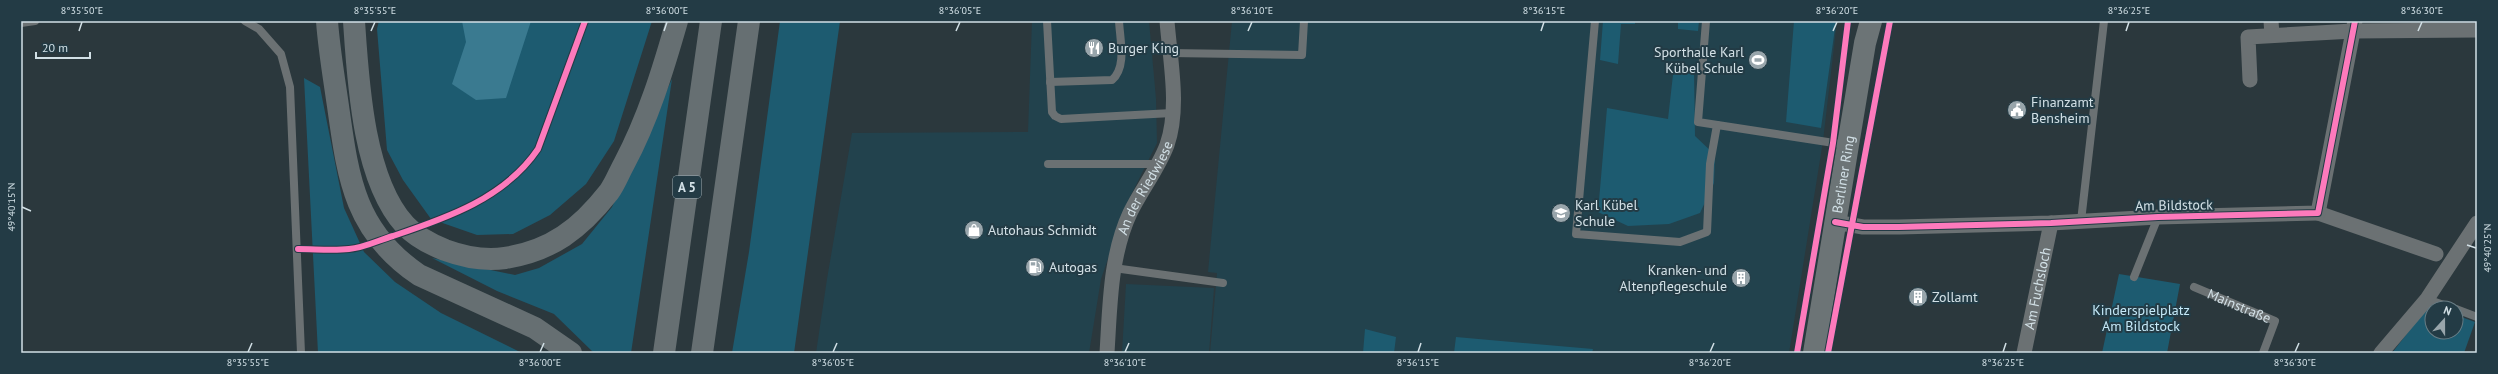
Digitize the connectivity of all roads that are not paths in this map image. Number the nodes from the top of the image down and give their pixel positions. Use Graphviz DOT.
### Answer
graph roads {
  1 [pos="34,21"];
  2 [pos="246,21"];
  3 [pos="677,21"];
  4 [pos="711,21"];
  5 [pos="749,21"];
  6 [pos="1047,21"];
  7 [pos="1119,21"];
  8 [pos="1167,21"];
  9 [pos="1304,21"];
  10 [pos="1595,21"];
  11 [pos="1706,21"];
  12 [pos="1865,21"];
  13 [pos="1872,21"];
  14 [pos="2104,21"];
  15 [pos="21,23"];
  16 [pos="324,25"];
  17 [pos="356,26"];
  18 [pos="2354,26"];
  19 [pos="2272,28"];
  20 [pos="2477,30"];
  21 [pos="1865,43"];
  22 [pos="1170,53"];
  23 [pos="2250,80"];
  24 [pos="1050,82"];
  25 [pos="1172,112"];
  26 [pos="1717,124"];
  27 [pos="1848,145"];
  28 [pos="1048,164"];
  29 [pos="1157,164"];
  30 [pos="2318,213"];
  31 [pos="2158,217"];
  32 [pos="2081,221"];
  33 [pos="1835,222"];
  34 [pos="2051,223"];
  35 [pos="2477,223"];
  36 [pos="2436,254"];
  37 [pos="1114,268"];
  38 [pos="2134,277"];
  39 [pos="1224,283"];
  40 [pos="2194,286"];
  41 [pos="2427,299"];
  42 [pos="2464,312"];
  43 [pos="2477,317"];
  44 [pos="300,353"];
  45 [pos="571,353"];
  46 [pos="664,353"];
  47 [pos="702,353"];
  48 [pos="1106,353"];
  49 [pos="1814,353"];
  50 [pos="2024,353"];
  51 [pos="2263,353"];
  52 [pos="2381,353"];
  1 -- 15 [label="lane"];
  2 -- 44 [label="lane"];
  3 -- 17 [label="highway"];
  4 -- 46 [label="highway, A 5"];
  5 -- 47 [label="highway"];
  6 -- 24 [label="lane"];
  7 -- 24 [label="lane"];
  8 -- 22 [label="street, An der Riedwiese"];
  9 -- 22 [label="lane"];
  10 -- 26 [label="lane"];
  11 -- 26 [label="lane"];
  12 -- 21 [label="street, Berliner Ring"];
  13 -- 21 [label="street, Berliner Ring"];
  14 -- 32 [label="lane"];
  16 -- 45 [label="highway"];
  18 -- 19 [label="street"];
  18 -- 20 [label="street"];
  18 -- 30 [label="street"];
  19 -- 23 [label="street"];
  21 -- 27 [label="street, Berliner Ring"];
  22 -- 25 [label="street, An der Riedwiese"];
  24 -- 25 [label="lane"];
  25 -- 29 [label="street, An der Riedwiese"];
  26 -- 27 [label="lane"];
  27 -- 33 [label="street, Berliner Ring"];
  28 -- 29 [label="lane"];
  29 -- 37 [label="street, An der Riedwiese"];
  30 -- 31 [label="street, Am Bildstock"];
  30 -- 36 [label="street, Am Bildstock"];
  31 -- 32 [label="street, Am Bildstock"];
  31 -- 38 [label="lane"];
  32 -- 34 [label="street, Am Bildstock"];
  33 -- 34 [label="street, Am Bildstock"];
  33 -- 49 [label="street, Berliner Ring"];
  34 -- 50 [label="street, Am Fuchsloch"];
  35 -- 41 [label="street"];
  37 -- 39 [label="lane"];
  37 -- 48 [label="street, An der Riedwiese"];
  40 -- 51 [label="lane, Mainstraße"];
  41 -- 52 [label="street"];
  42 -- 43 [label="lane"];
}
